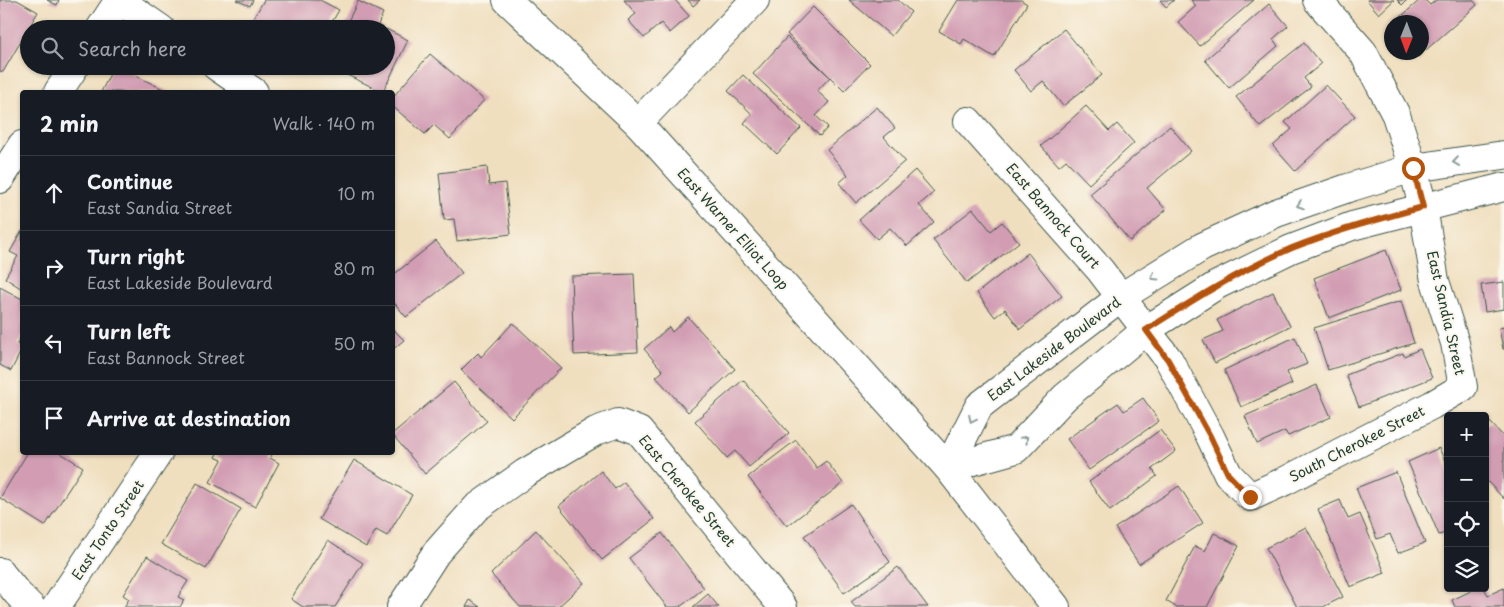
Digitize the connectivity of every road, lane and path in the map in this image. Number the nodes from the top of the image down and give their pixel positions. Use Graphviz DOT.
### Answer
graph roads {
  1 [pos="119,0"];
  2 [pos="507,0"];
  3 [pos="754,0"];
  4 [pos="1318,0"];
  5 [pos="106,20"];
  6 [pos="148,20"];
  7 [pos="69,75"];
  8 [pos="229,75"];
  9 [pos="59,90"];
  10 [pos="251,90"];
  11 [pos="968,121"];
  12 [pos="638,123"];
  13 [pos="20,148"];
  14 [pos="1504,155"];
  15 [pos="1413,168"];
  16 [pos="0,179"];
  17 [pos="1504,187"];
  18 [pos="1423,207"];
  19 [pos="1134,314"];
  20 [pos="1463,386"];
  21 [pos="157,455"];
  22 [pos="948,468"];
  23 [pos="1250,497"];
  24 [pos="0,572"];
  25 [pos="31,607"];
  26 [pos="56,607"];
  27 [pos="401,607"];
  28 [pos="783,607"];
  29 [pos="1056,607"];
  1 -- 5 [label="street"];
  1 -- 6 [label="street"];
  2 -- 12 [label="street, East Warner Elliot Loop"];
  3 -- 12 [label="street"];
  4 -- 15 [label="street, East Sandia Street"];
  7 -- 9 [label="street"];
  8 -- 10 [label="street"];
  11 -- 19 [label="street, East Bannock Court"];
  12 -- 22 [label="street, East Warner Elliot Loop"];
  13 -- 16 [label="street"];
  14 -- 15 [label="street, East Lakeside Boulevard, one-way"];
  15 -- 18 [label="street, East Sandia Street"];
  15 -- 19 [label="street, East Lakeside Boulevard, one-way"];
  17 -- 18 [label="street, East Lakeside Boulevard"];
  18 -- 19 [label="street, East Lakeside Boulevard"];
  18 -- 20 [label="street, East Sandia Street"];
  19 -- 22 [label="street, East Lakeside Boulevard, one-way"];
  22 -- 19 [label="street, East Lakeside Boulevard, one-way"];
  19 -- 23 [label="street, East Bannock Court"];
  20 -- 23 [label="street, South Cherokee Street"];
  21 -- 26 [label="street, East Tonto Street"];
  22 -- 29 [label="street, East Warner Elliot Loop"];
  24 -- 25 [label="street"];
  27 -- 28 [label="street, East Cherokee Street"];
}
